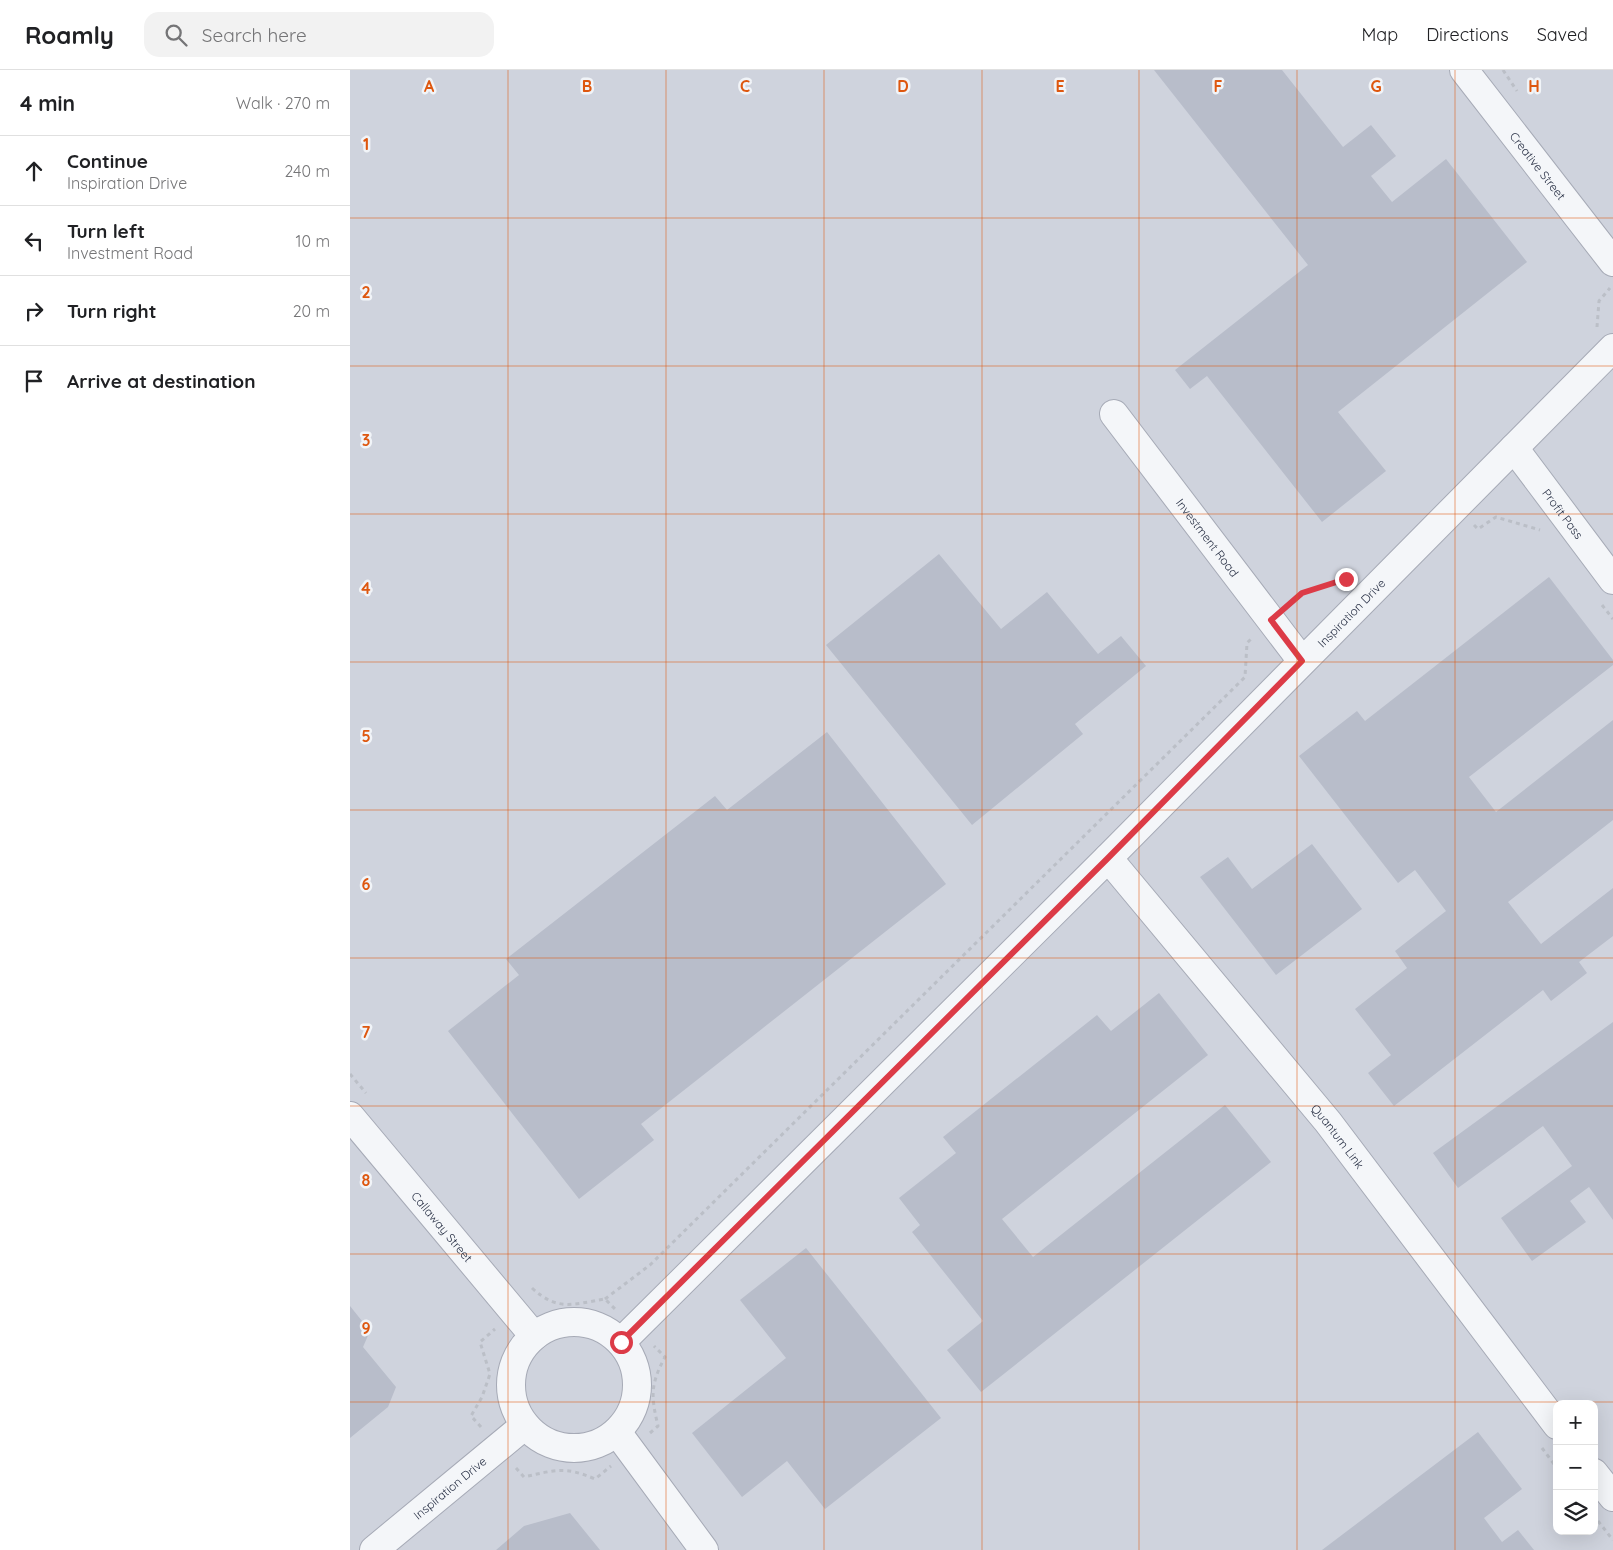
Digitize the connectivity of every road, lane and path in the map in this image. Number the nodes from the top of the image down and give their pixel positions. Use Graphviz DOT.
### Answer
graph roads {
  1 [pos="1464,70"];
  2 [pos="1613,262"];
  3 [pos="1613,285"];
  4 [pos="1605,338"];
  5 [pos="1114,414"];
  6 [pos="1514,448"];
  7 [pos="1458,505"];
  8 [pos="1546,532"];
  9 [pos="1346,579"];
  10 [pos="1605,589"];
  11 [pos="1613,619"];
  12 [pos="1271,620"];
  13 [pos="1302,661"];
  14 [pos="1108,858"];
  15 [pos="350,1116"];
  16 [pos="605,1298"];
  17 [pos="513,1312"];
  18 [pos="628,1335"];
  19 [pos="534,1336"];
  20 [pos="1553,1420"];
  21 [pos="524,1426"];
  22 [pos="624,1441"];
  23 [pos="499,1448"];
  24 [pos="1598,1478"];
  25 [pos="1613,1497"];
  26 [pos="1598,1521"];
  27 [pos="1613,1540"];
  28 [pos="374,1550"];
  29 [pos="704,1550"];
  1 -- 2 [label="street, Creative Street"];
  3 -- 4 [label="path"];
  4 -- 6 [label="street, Inspiration Drive"];
  5 -- 12 [label="street, Investment Road"];
  6 -- 7 [label="street, Inspiration Drive"];
  6 -- 10 [label="street, Profit Pass"];
  7 -- 8 [label="path"];
  7 -- 13 [label="street, Inspiration Drive"];
  9 -- 12 [label="path"];
  10 -- 11 [label="path"];
  12 -- 13 [label="street, Investment Road"];
  12 -- 16 [label="path"];
  13 -- 14 [label="street, Inspiration Drive"];
  14 -- 18 [label="street, Inspiration Drive"];
  14 -- 20 [label="street, Quantum Link"];
  15 -- 17 [label="street, Callaway Street"];
  16 -- 17 [label="path"];
  16 -- 18 [label="path"];
  17 -- 19 [label="street, Callaway Street"];
  17 -- 23 [label="path"];
  18 -- 19 [label="street"];
  18 -- 22 [label="street"];
  18 -- 22 [label="path"];
  19 -- 21 [label="street"];
  21 -- 22 [label="street"];
  21 -- 23 [label="street, Inspiration Drive"];
  22 -- 23 [label="path"];
  22 -- 29 [label="street"];
  23 -- 28 [label="street, Inspiration Drive"];
  24 -- 25 [label="street"];
  26 -- 27 [label="path"];
}
